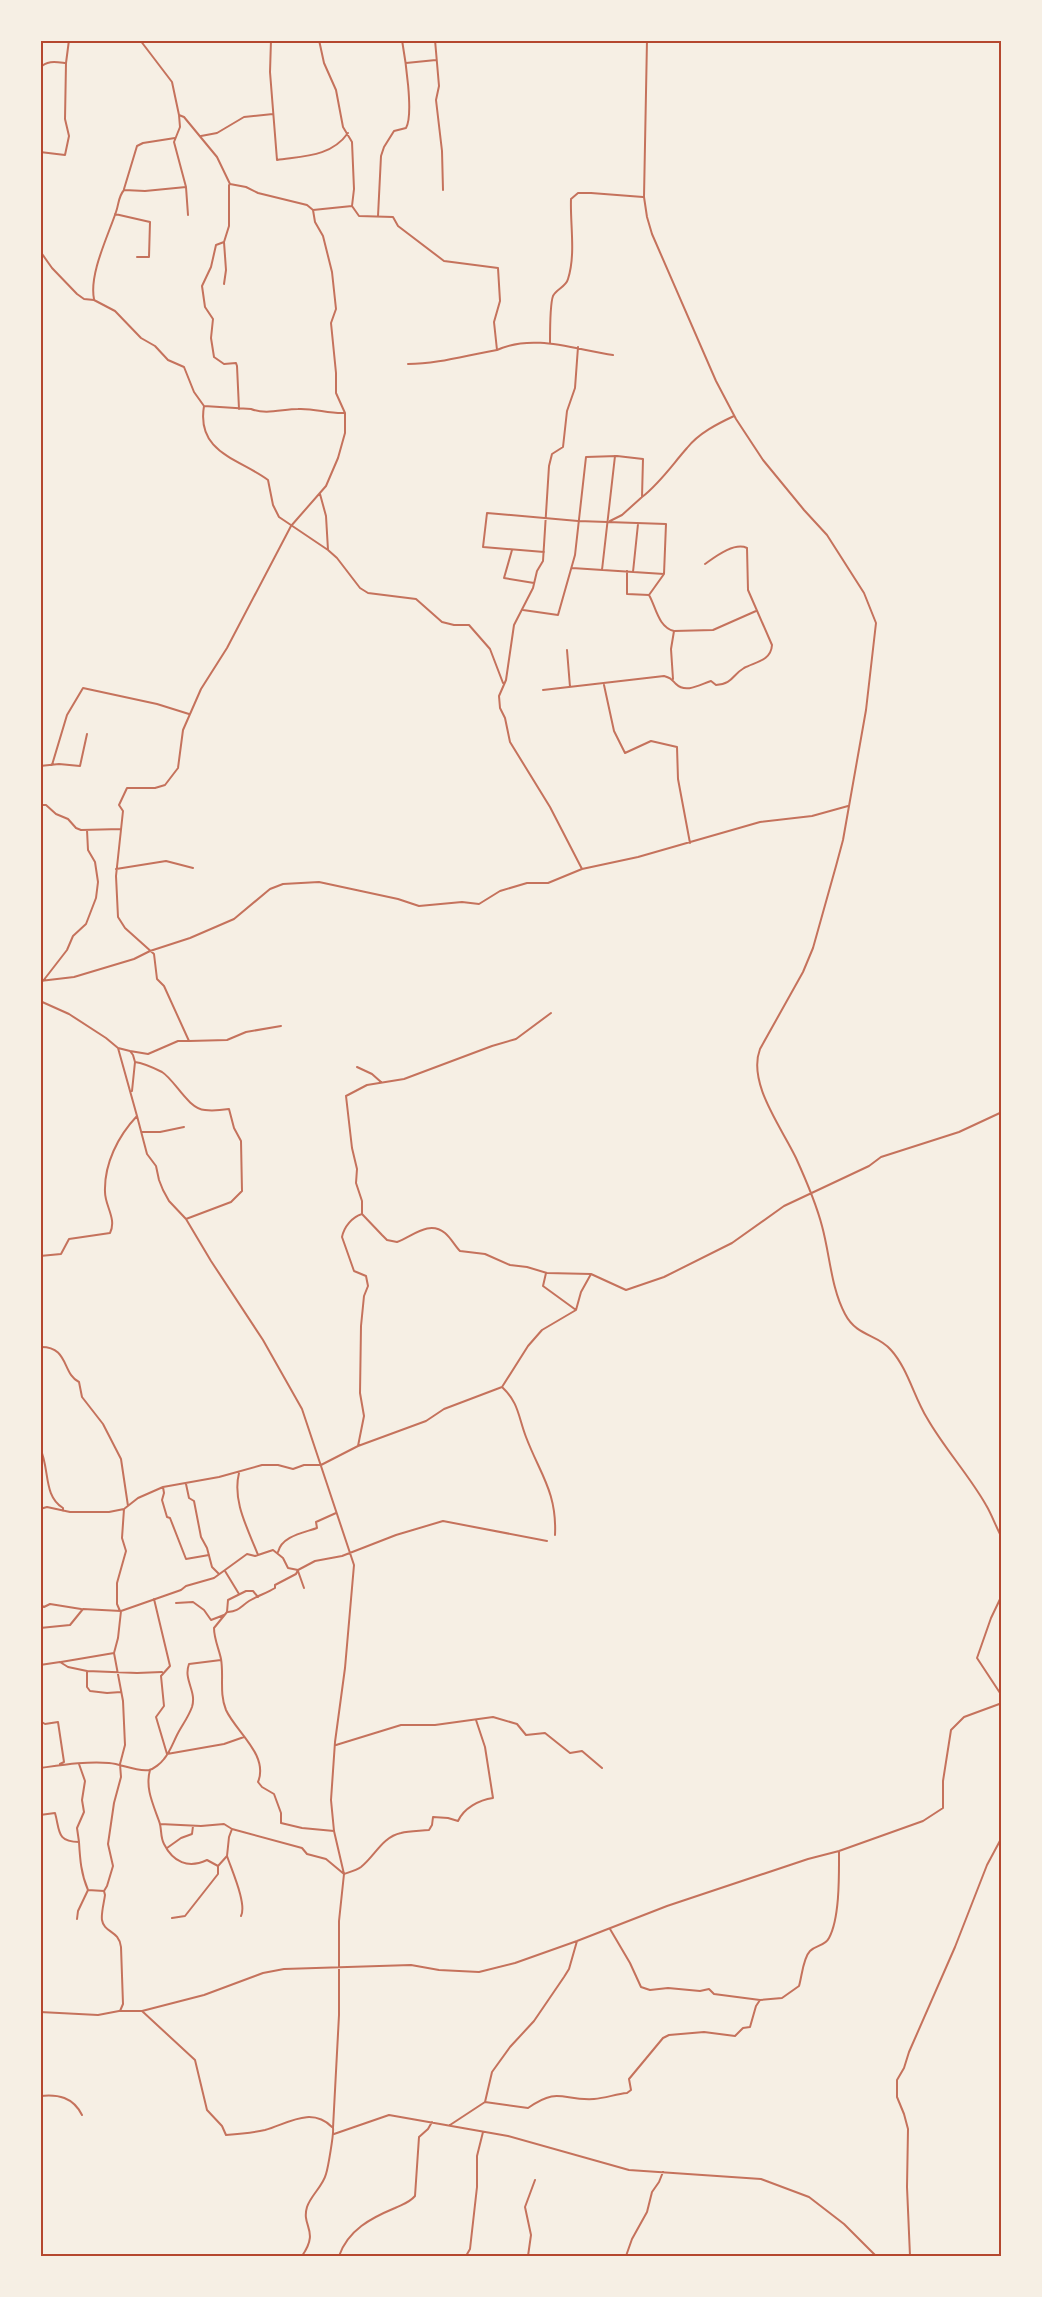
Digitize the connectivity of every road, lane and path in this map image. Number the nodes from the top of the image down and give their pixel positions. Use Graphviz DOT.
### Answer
graph roads {
  1 [pos="69,40"];
  2 [pos="140,40"];
  3 [pos="271,40"];
  4 [pos="319,40"];
  5 [pos="402,40"];
  6 [pos="435,40"];
  7 [pos="647,40"];
  8 [pos="436,60"];
  9 [pos="66,63"];
  10 [pos="406,63"];
  11 [pos="40,68"];
  12 [pos="273,114"];
  13 [pos="179,115"];
  14 [pos="348,133"];
  15 [pos="201,136"];
  16 [pos="175,138"];
  17 [pos="40,152"];
  18 [pos="229,182"];
  19 [pos="186,187"];
  20 [pos="124,190"];
  21 [pos="443,190"];
  22 [pos="644,197"];
  23 [pos="352,207"];
  24 [pos="313,210"];
  25 [pos="115,214"];
  26 [pos="188,215"];
  27 [pos="378,217"];
  28 [pos="224,242"];
  29 [pos="40,250"];
  30 [pos="137,257"];
  31 [pos="224,284"];
  32 [pos="94,300"];
  33 [pos="550,343"];
  34 [pos="578,347"];
  35 [pos="497,350"];
  36 [pos="613,355"];
  37 [pos="408,364"];
  38 [pos="204,406"];
  39 [pos="239,409"];
  40 [pos="345,413"];
  41 [pos="734,416"];
  42 [pos="615,456"];
  43 [pos="320,494"];
  44 [pos="642,497"];
  45 [pos="546,518"];
  46 [pos="578,521"];
  47 [pos="608,522"];
  48 [pos="638,523"];
  49 [pos="291,526"];
  50 [pos="328,550"];
  51 [pos="513,550"];
  52 [pos="544,552"];
  53 [pos="705,564"];
  54 [pos="572,568"];
  55 [pos="602,570"];
  56 [pos="627,571"];
  57 [pos="633,572"];
  58 [pos="664,574"];
  59 [pos="534,583"];
  60 [pos="649,595"];
  61 [pos="523,610"];
  62 [pos="756,610"];
  63 [pos="674,631"];
  64 [pos="567,650"];
  65 [pos="673,679"];
  66 [pos="504,684"];
  67 [pos="604,684"];
  68 [pos="570,687"];
  69 [pos="543,690"];
  70 [pos="189,714"];
  71 [pos="87,734"];
  72 [pos="40,765"];
  73 [pos="52,765"];
  74 [pos="40,805"];
  75 [pos="849,806"];
  76 [pos="121,829"];
  77 [pos="87,830"];
  78 [pos="690,843"];
  79 [pos="193,868"];
  80 [pos="582,868"];
  81 [pos="116,869"];
  82 [pos="150,951"];
  83 [pos="41,981"];
  84 [pos="40,1001"];
  85 [pos="551,1013"];
  86 [pos="281,1026"];
  87 [pos="189,1041"];
  88 [pos="118,1048"];
  89 [pos="130,1052"];
  90 [pos="135,1062"];
  91 [pos="357,1067"];
  92 [pos="381,1082"];
  93 [pos="132,1091"];
  94 [pos="1002,1112"];
  95 [pos="138,1116"];
  96 [pos="184,1127"];
  97 [pos="142,1132"];
  98 [pos="811,1193"];
  99 [pos="362,1214"];
  100 [pos="186,1219"];
  101 [pos="40,1256"];
  102 [pos="547,1273"];
  103 [pos="591,1274"];
  104 [pos="576,1310"];
  105 [pos="40,1347"];
  106 [pos="502,1386"];
  107 [pos="358,1446"];
  108 [pos="40,1448"];
  109 [pos="321,1465"];
  110 [pos="239,1473"];
  111 [pos="186,1484"];
  112 [pos="164,1487"];
  113 [pos="128,1506"];
  114 [pos="40,1509"];
  115 [pos="124,1509"];
  116 [pos="63,1511"];
  117 [pos="336,1513"];
  118 [pos="555,1535"];
  119 [pos="1002,1538"];
  120 [pos="547,1541"];
  121 [pos="348,1552"];
  122 [pos="277,1553"];
  123 [pos="209,1555"];
  124 [pos="258,1555"];
  125 [pos="224,1570"];
  126 [pos="298,1570"];
  127 [pos="220,1574"];
  128 [pos="304,1587"];
  129 [pos="238,1594"];
  130 [pos="1002,1595"];
  131 [pos="258,1597"];
  132 [pos="154,1599"];
  133 [pos="176,1603"];
  134 [pos="40,1605"];
  135 [pos="84,1609"];
  136 [pos="121,1611"];
  137 [pos="227,1612"];
  138 [pos="40,1628"];
  139 [pos="114,1653"];
  140 [pos="221,1660"];
  141 [pos="60,1662"];
  142 [pos="40,1665"];
  143 [pos="87,1671"];
  144 [pos="119,1672"];
  145 [pos="163,1672"];
  146 [pos="121,1692"];
  147 [pos="1002,1696"];
  148 [pos="1002,1703"];
  149 [pos="476,1720"];
  150 [pos="40,1721"];
  151 [pos="244,1737"];
  152 [pos="335,1746"];
  153 [pos="167,1754"];
  154 [pos="60,1764"];
  155 [pos="79,1764"];
  156 [pos="120,1764"];
  157 [pos="40,1768"];
  158 [pos="602,1768"];
  159 [pos="150,1770"];
  160 [pos="40,1815"];
  161 [pos="160,1824"];
  162 [pos="193,1826"];
  163 [pos="232,1829"];
  164 [pos="334,1831"];
  165 [pos="1002,1838"];
  166 [pos="79,1842"];
  167 [pos="167,1848"];
  168 [pos="839,1851"];
  169 [pos="227,1856"];
  170 [pos="218,1866"];
  171 [pos="344,1874"];
  172 [pos="88,1890"];
  173 [pos="104,1891"];
  174 [pos="241,1916"];
  175 [pos="172,1918"];
  176 [pos="77,1919"];
  177 [pos="609,1928"];
  178 [pos="577,1941"];
  179 [pos="338,1967"];
  180 [pos="760,2000"];
  181 [pos="119,2011"];
  182 [pos="142,2011"];
  183 [pos="40,2012"];
  184 [pos="40,2096"];
  185 [pos="485,2102"];
  186 [pos="82,2115"];
  187 [pos="432,2122"];
  188 [pos="450,2125"];
  189 [pos="333,2128"];
  190 [pos="483,2132"];
  191 [pos="334,2133"];
  192 [pos="663,2172"];
  193 [pos="534,2180"];
  194 [pos="302,2256"];
  195 [pos="339,2256"];
  196 [pos="466,2256"];
  197 [pos="528,2256"];
  198 [pos="626,2256"];
  199 [pos="876,2256"];
  200 [pos="910,2256"];
  1 -- 9 [label="street"];
  2 -- 13 [label="street"];
  3 -- 12 [label="street"];
  4 -- 14 [label="street"];
  5 -- 10 [label="street"];
  6 -- 8 [label="street"];
  7 -- 22 [label="street"];
  8 -- 10 [label="street"];
  8 -- 21 [label="street"];
  9 -- 11 [label="street"];
  9 -- 17 [label="street"];
  10 -- 27 [label="street"];
  12 -- 14 [label="street"];
  12 -- 15 [label="street"];
  13 -- 15 [label="street"];
  13 -- 16 [label="street"];
  14 -- 23 [label="street"];
  15 -- 18 [label="street"];
  16 -- 19 [label="street"];
  16 -- 20 [label="street"];
  18 -- 24 [label="street"];
  18 -- 28 [label="street"];
  19 -- 20 [label="street"];
  19 -- 26 [label="street"];
  20 -- 25 [label="street"];
  22 -- 33 [label="street"];
  22 -- 41 [label="street"];
  23 -- 24 [label="street"];
  23 -- 27 [label="street"];
  24 -- 40 [label="street"];
  25 -- 30 [label="street"];
  25 -- 32 [label="street"];
  27 -- 35 [label="street"];
  28 -- 31 [label="street"];
  28 -- 39 [label="street"];
  29 -- 32 [label="street"];
  32 -- 38 [label="street"];
  33 -- 34 [label="street"];
  33 -- 35 [label="street"];
  34 -- 36 [label="street"];
  34 -- 45 [label="street"];
  35 -- 37 [label="street"];
  38 -- 39 [label="street"];
  38 -- 49 [label="street"];
  39 -- 40 [label="street"];
  40 -- 43 [label="street"];
  41 -- 44 [label="street"];
  41 -- 75 [label="street"];
  42 -- 44 [label="street"];
  42 -- 46 [label="street"];
  42 -- 47 [label="street"];
  43 -- 49 [label="street"];
  43 -- 50 [label="street"];
  44 -- 47 [label="street"];
  45 -- 46 [label="street"];
  45 -- 51 [label="street"];
  45 -- 52 [label="street"];
  46 -- 47 [label="street"];
  46 -- 54 [label="street"];
  47 -- 48 [label="street"];
  47 -- 55 [label="street"];
  48 -- 57 [label="street"];
  48 -- 58 [label="street"];
  49 -- 50 [label="street"];
  49 -- 70 [label="street"];
  50 -- 66 [label="street"];
  51 -- 52 [label="street"];
  51 -- 59 [label="street"];
  52 -- 59 [label="street"];
  53 -- 62 [label="street"];
  54 -- 55 [label="street"];
  54 -- 61 [label="street"];
  55 -- 56 [label="street"];
  56 -- 57 [label="street"];
  56 -- 60 [label="street"];
  57 -- 58 [label="street"];
  58 -- 60 [label="street"];
  59 -- 61 [label="street"];
  60 -- 63 [label="street"];
  61 -- 66 [label="street"];
  62 -- 63 [label="street"];
  62 -- 65 [label="street"];
  63 -- 65 [label="street"];
  64 -- 68 [label="street"];
  65 -- 67 [label="street"];
  66 -- 80 [label="street"];
  67 -- 68 [label="street"];
  67 -- 78 [label="street"];
  68 -- 69 [label="street"];
  70 -- 73 [label="street"];
  70 -- 76 [label="street"];
  71 -- 73 [label="street"];
  72 -- 73 [label="street"];
  74 -- 77 [label="street"];
  75 -- 78 [label="street"];
  75 -- 98 [label="street"];
  76 -- 77 [label="street"];
  76 -- 81 [label="street"];
  77 -- 83 [label="street"];
  78 -- 80 [label="street"];
  79 -- 81 [label="street"];
  80 -- 82 [label="street"];
  81 -- 82 [label="street"];
  82 -- 83 [label="street"];
  82 -- 87 [label="street"];
  84 -- 88 [label="street"];
  85 -- 92 [label="street"];
  86 -- 87 [label="street"];
  87 -- 89 [label="street"];
  88 -- 89 [label="street"];
  88 -- 93 [label="street"];
  89 -- 90 [label="street"];
  90 -- 93 [label="street"];
  90 -- 100 [label="street"];
  91 -- 92 [label="street"];
  92 -- 99 [label="street"];
  93 -- 95 [label="street"];
  94 -- 98 [label="street"];
  95 -- 97 [label="street"];
  95 -- 101 [label="street"];
  96 -- 97 [label="street"];
  97 -- 100 [label="street"];
  98 -- 103 [label="street"];
  98 -- 119 [label="street"];
  99 -- 102 [label="street"];
  99 -- 107 [label="street"];
  100 -- 109 [label="street"];
  102 -- 103 [label="street"];
  102 -- 104 [label="street"];
  103 -- 104 [label="street"];
  104 -- 106 [label="street"];
  105 -- 113 [label="street"];
  106 -- 107 [label="street"];
  106 -- 118 [label="street"];
  107 -- 109 [label="street"];
  108 -- 116 [label="street"];
  109 -- 110 [label="street"];
  109 -- 117 [label="street"];
  110 -- 111 [label="street"];
  110 -- 124 [label="street"];
  111 -- 112 [label="street"];
  111 -- 123 [label="street"];
  112 -- 113 [label="street"];
  112 -- 123 [label="street"];
  113 -- 115 [label="street"];
  114 -- 116 [label="street"];
  115 -- 116 [label="street"];
  115 -- 136 [label="street"];
  117 -- 121 [label="street"];
  117 -- 122 [label="street"];
  120 -- 121 [label="street"];
  121 -- 126 [label="street"];
  121 -- 152 [label="street"];
  122 -- 124 [label="street"];
  122 -- 126 [label="street"];
  123 -- 127 [label="street"];
  124 -- 125 [label="street"];
  125 -- 127 [label="street"];
  125 -- 129 [label="street"];
  126 -- 128 [label="street"];
  126 -- 131 [label="street"];
  127 -- 132 [label="street"];
  129 -- 131 [label="street"];
  129 -- 137 [label="street"];
  130 -- 147 [label="street"];
  131 -- 137 [label="street"];
  132 -- 136 [label="street"];
  132 -- 145 [label="street"];
  133 -- 137 [label="street"];
  134 -- 135 [label="street"];
  135 -- 136 [label="street"];
  135 -- 138 [label="street"];
  136 -- 139 [label="street"];
  137 -- 140 [label="street"];
  139 -- 141 [label="street"];
  139 -- 144 [label="street"];
  140 -- 151 [label="street"];
  140 -- 153 [label="street"];
  141 -- 142 [label="street"];
  141 -- 143 [label="street"];
  143 -- 144 [label="street"];
  143 -- 146 [label="street"];
  144 -- 145 [label="street"];
  144 -- 146 [label="street"];
  145 -- 153 [label="street"];
  146 -- 156 [label="street"];
  148 -- 168 [label="street"];
  149 -- 152 [label="street"];
  149 -- 158 [label="street"];
  149 -- 171 [label="street"];
  150 -- 154 [label="street"];
  151 -- 153 [label="street"];
  151 -- 164 [label="street"];
  152 -- 164 [label="street"];
  153 -- 159 [label="street"];
  154 -- 155 [label="street"];
  154 -- 157 [label="street"];
  155 -- 156 [label="street"];
  155 -- 166 [label="street"];
  156 -- 159 [label="street"];
  156 -- 173 [label="street"];
  159 -- 161 [label="street"];
  160 -- 166 [label="street"];
  161 -- 162 [label="street"];
  161 -- 167 [label="street"];
  162 -- 163 [label="street"];
  162 -- 167 [label="street"];
  163 -- 169 [label="street"];
  163 -- 171 [label="street"];
  164 -- 171 [label="street"];
  165 -- 200 [label="street"];
  166 -- 172 [label="street"];
  167 -- 170 [label="street"];
  168 -- 177 [label="street"];
  168 -- 180 [label="street"];
  169 -- 170 [label="street"];
  169 -- 174 [label="street"];
  170 -- 175 [label="street"];
  171 -- 179 [label="street"];
  172 -- 173 [label="street"];
  172 -- 176 [label="street"];
  173 -- 181 [label="street"];
  177 -- 178 [label="street"];
  177 -- 180 [label="street"];
  178 -- 179 [label="street"];
  178 -- 185 [label="street"];
  179 -- 182 [label="street"];
  179 -- 189 [label="street"];
  180 -- 185 [label="street"];
  181 -- 182 [label="street"];
  181 -- 183 [label="street"];
  182 -- 189 [label="street"];
  184 -- 186 [label="street"];
  185 -- 188 [label="street"];
  187 -- 188 [label="street"];
  187 -- 191 [label="street"];
  187 -- 195 [label="street"];
  188 -- 190 [label="street"];
  189 -- 191 [label="street"];
  190 -- 192 [label="street"];
  190 -- 196 [label="street"];
  191 -- 194 [label="street"];
  192 -- 198 [label="street"];
  192 -- 199 [label="street"];
  193 -- 197 [label="street"];
}
